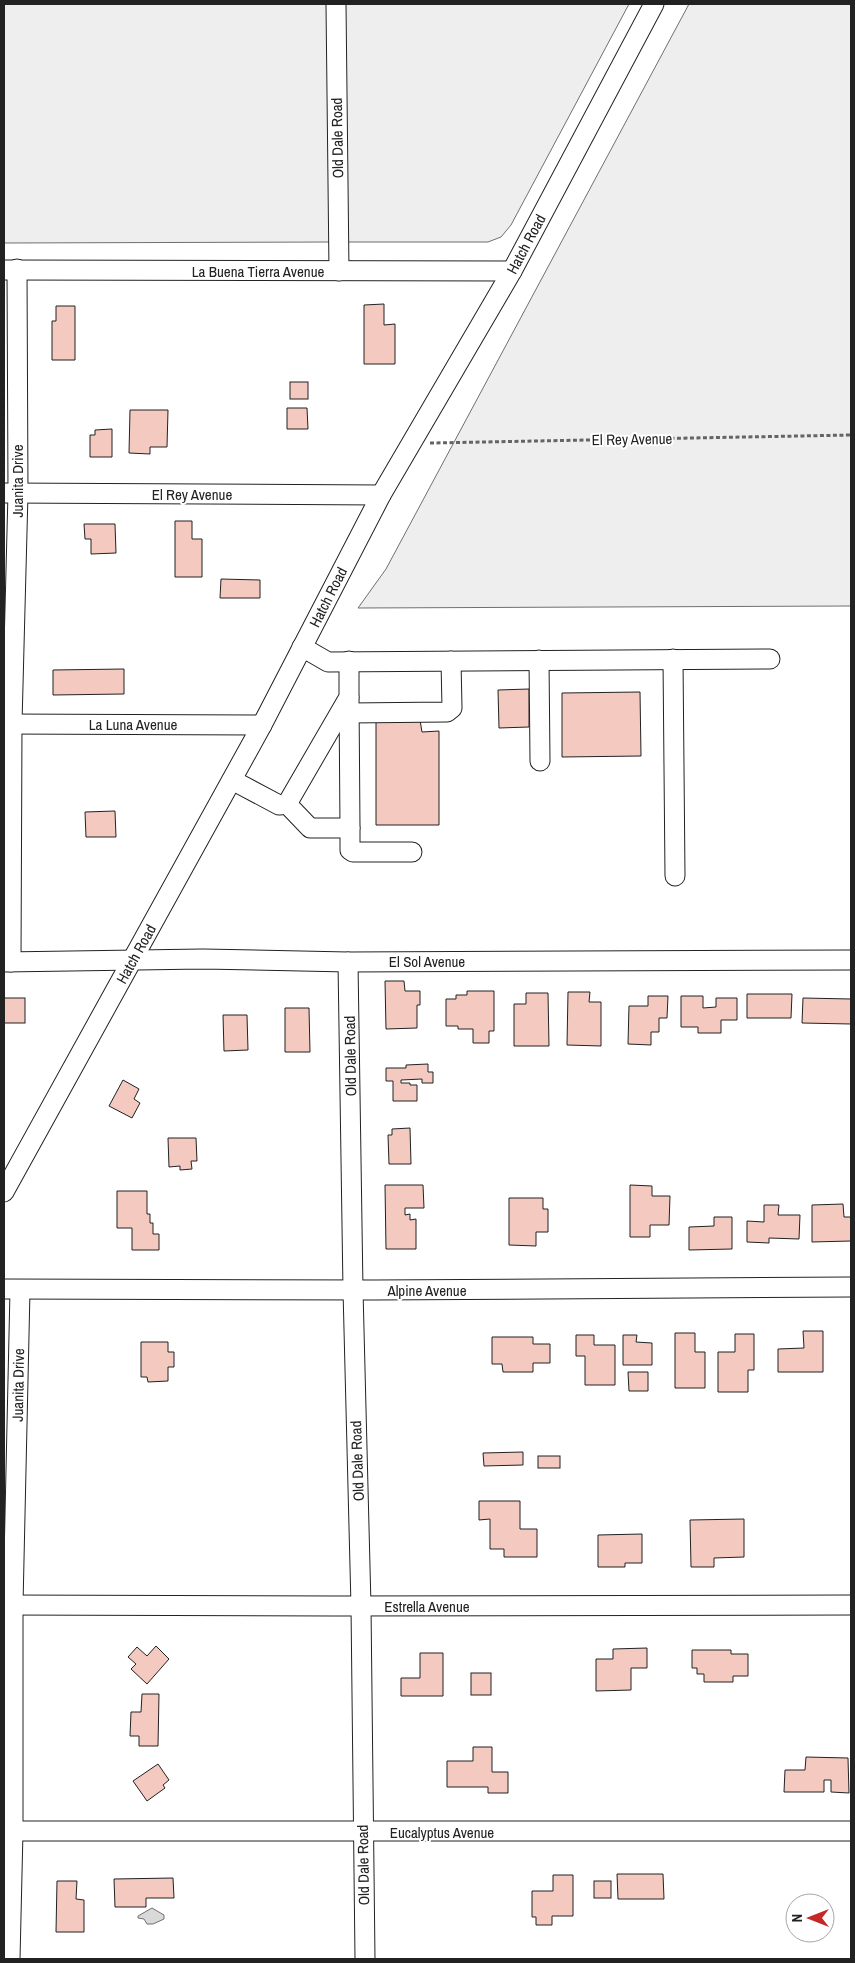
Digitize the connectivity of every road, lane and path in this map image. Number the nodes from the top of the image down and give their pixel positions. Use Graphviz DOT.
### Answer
graph roads {
  1 [pos="336,4"];
  2 [pos="654,4"];
  3 [pos="10,270"];
  4 [pos="339,271"];
  5 [pos="512,271"];
  6 [pos="851,435"];
  7 [pos="412,443"];
  8 [pos="11,493"];
  9 [pos="380,495"];
  10 [pos="302,647"];
  11 [pos="770,658"];
  12 [pos="673,659"];
  13 [pos="539,660"];
  14 [pos="349,661"];
  15 [pos="451,661"];
  16 [pos="350,705"];
  17 [pos="8,724"];
  18 [pos="262,725"];
  19 [pos="540,761"];
  20 [pos="232,780"];
  21 [pos="287,804"];
  22 [pos="350,828"];
  23 [pos="412,852"];
  24 [pos="676,876"];
  25 [pos="851,960"];
  26 [pos="132,961"];
  27 [pos="8,962"];
  28 [pos="348,962"];
  29 [pos="4,1192"];
  30 [pos="851,1288"];
  31 [pos="12,1289"];
  32 [pos="353,1290"];
  33 [pos="8,1604"];
  34 [pos="851,1605"];
  35 [pos="361,1606"];
  36 [pos="8,1831"];
  37 [pos="851,1831"];
  38 [pos="362,1832"];
  39 [pos="10,1959"];
  40 [pos="365,1959"];
  1 -- 4 [label="street, Old Dale Road"];
  2 -- 5 [label="street, Hatch Road"];
  3 -- 4 [label="street, La Buena Tierra Avenue"];
  3 -- 8 [label="street, Juanita Drive"];
  4 -- 5 [label="street, La Buena Tierra Avenue"];
  5 -- 7 [label="street, Hatch Road"];
  6 -- 7 [label="path, El Rey Avenue"];
  7 -- 9 [label="street, Hatch Road"];
  8 -- 9 [label="street, El Rey Avenue"];
  8 -- 17 [label="street, Juanita Drive"];
  9 -- 10 [label="street, Hatch Road"];
  10 -- 14 [label="street"];
  10 -- 18 [label="street, Hatch Road"];
  11 -- 12 [label="street"];
  12 -- 13 [label="street"];
  12 -- 24 [label="street"];
  13 -- 15 [label="street"];
  13 -- 19 [label="street"];
  14 -- 15 [label="street"];
  14 -- 16 [label="street"];
  15 -- 16 [label="street"];
  16 -- 21 [label="street"];
  16 -- 22 [label="street"];
  17 -- 18 [label="street, La Luna Avenue"];
  17 -- 27 [label="street, Juanita Drive"];
  18 -- 20 [label="street, Hatch Road"];
  20 -- 21 [label="street"];
  20 -- 26 [label="street, Hatch Road"];
  21 -- 22 [label="street"];
  22 -- 23 [label="street"];
  25 -- 28 [label="street, El Sol Avenue"];
  26 -- 27 [label="street, El Sol Avenue"];
  26 -- 28 [label="street, El Sol Avenue"];
  26 -- 29 [label="street, Hatch Road"];
  28 -- 32 [label="street, Old Dale Road"];
  30 -- 32 [label="street, Alpine Avenue"];
  31 -- 32 [label="street, Alpine Avenue"];
  31 -- 33 [label="street, Juanita Drive"];
  32 -- 35 [label="street, Old Dale Road"];
  33 -- 35 [label="street, Estrella Avenue"];
  33 -- 36 [label="street, Juanita Drive"];
  34 -- 35 [label="street, Estrella Avenue"];
  35 -- 38 [label="street, Old Dale Road"];
  36 -- 38 [label="street, Eucalyptus Avenue"];
  36 -- 39 [label="street, Juanita Drive"];
  37 -- 38 [label="street, Eucalyptus Avenue"];
  38 -- 40 [label="street, Old Dale Road"];
}
